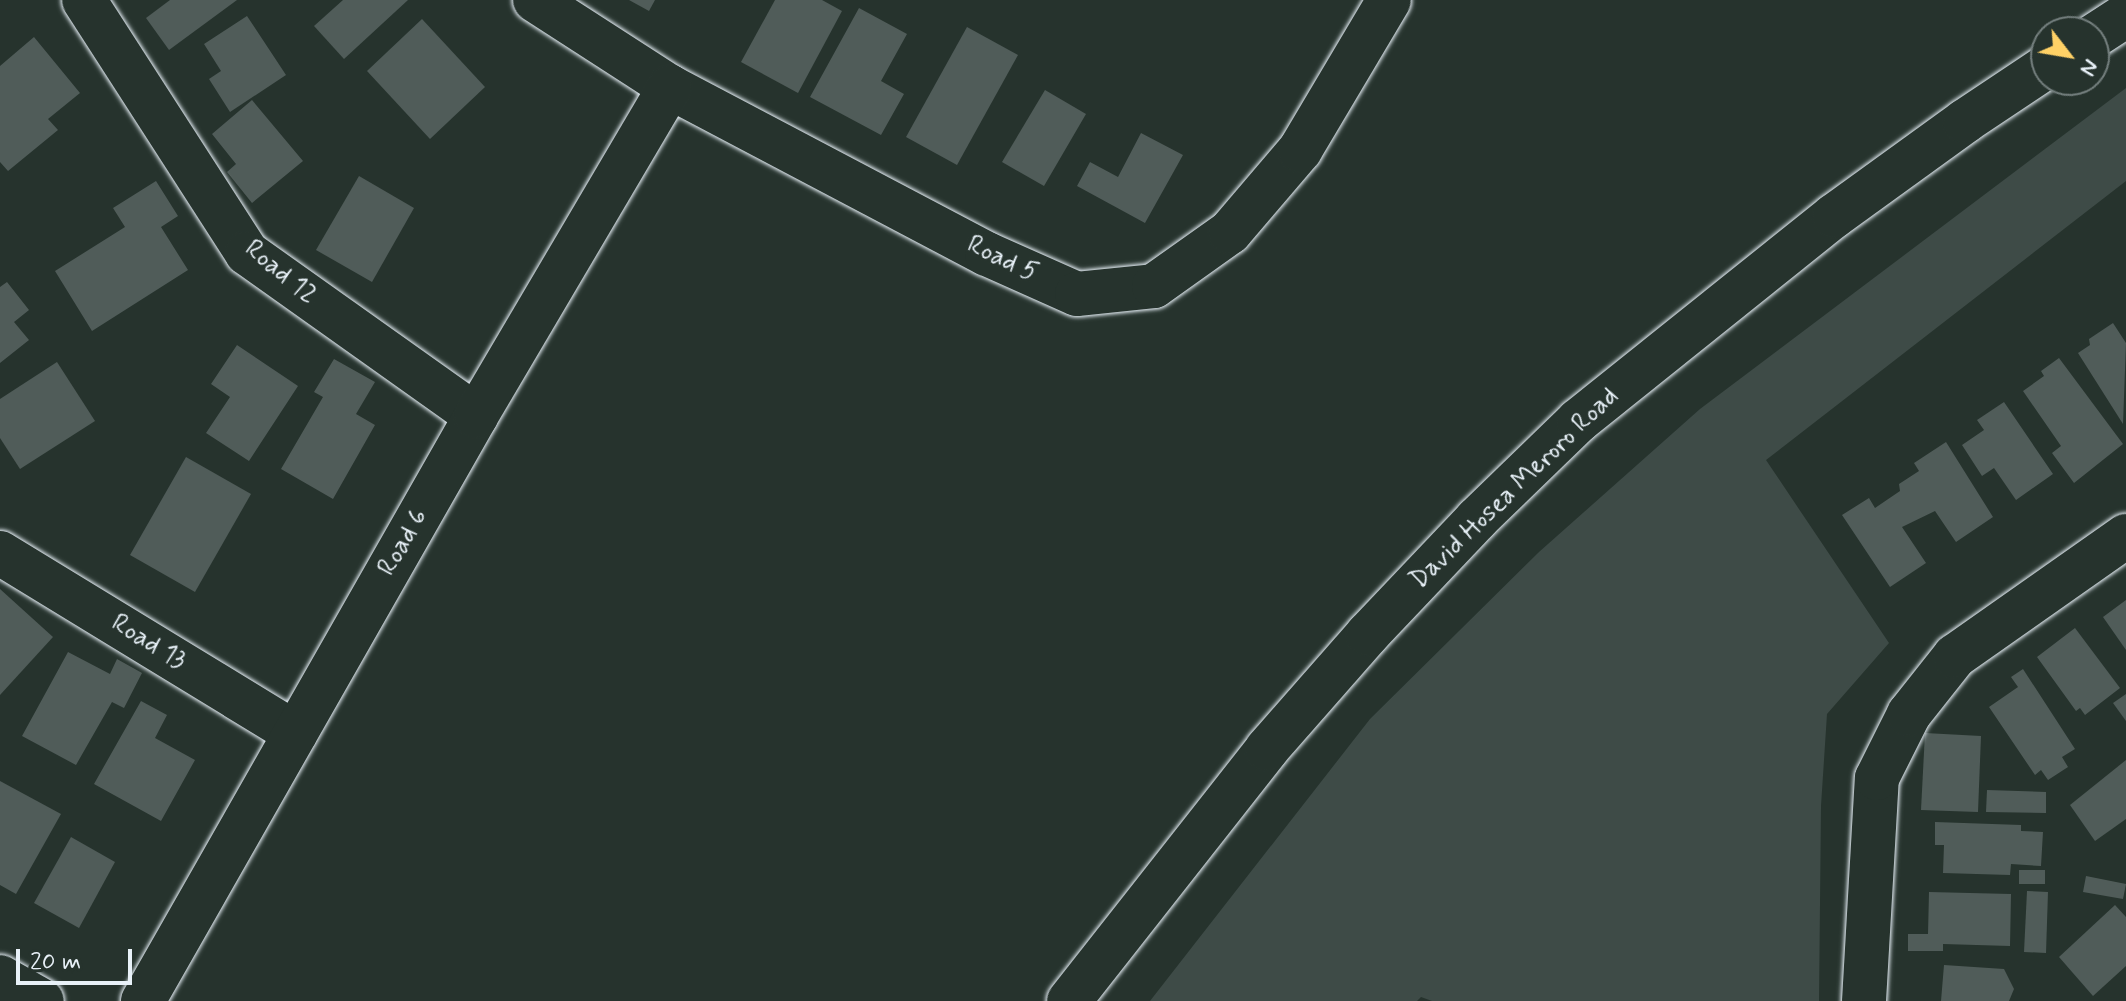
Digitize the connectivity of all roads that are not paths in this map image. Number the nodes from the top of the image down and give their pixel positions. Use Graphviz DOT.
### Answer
graph roads {
  1 [pos="84,0"];
  2 [pos="535,0"];
  3 [pos="1389,0"];
  4 [pos="2030,78"];
  5 [pos="670,87"];
  6 [pos="476,416"];
  7 [pos="2126,536"];
  8 [pos="0,553"];
  9 [pos="295,733"];
  10 [pos="0,977"];
  11 [pos="42,1001"];
  12 [pos="143,1001"];
  13 [pos="1069,1001"];
  14 [pos="1864,1001"];
  1 -- 6 [label="street, Road 12"];
  2 -- 5 [label="street, Road 5"];
  3 -- 5 [label="street, Road 5"];
  4 -- 13 [label="street, David Hosea Meroro Road"];
  5 -- 6 [label="street, Road 6"];
  6 -- 9 [label="street, Road 6"];
  7 -- 14 [label="street"];
  8 -- 9 [label="street, Road 13"];
  9 -- 12 [label="street, Road 6"];
  10 -- 11 [label="street"];
}
